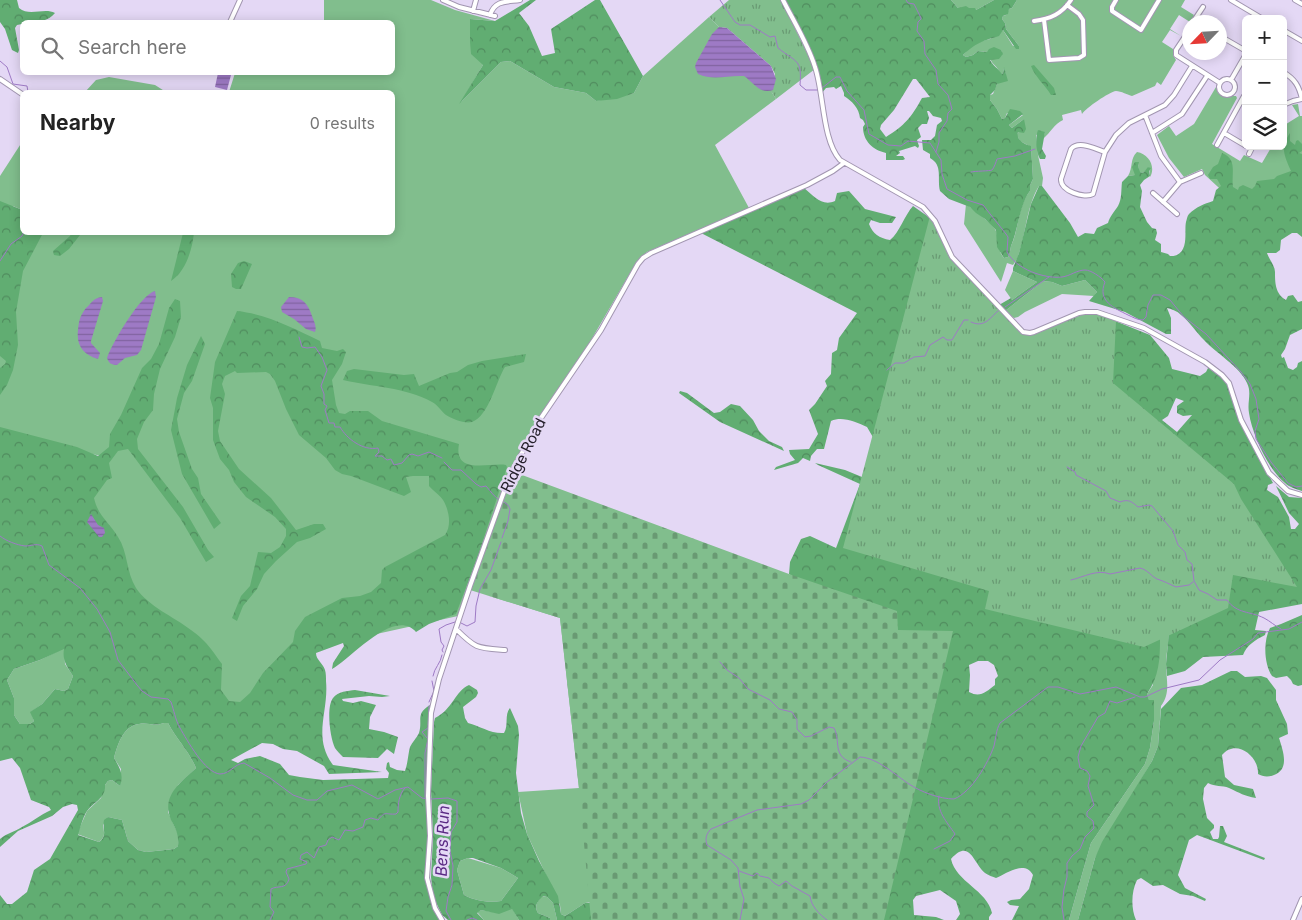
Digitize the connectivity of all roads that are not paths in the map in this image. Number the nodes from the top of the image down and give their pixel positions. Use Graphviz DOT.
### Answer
graph roads {
  1 [pos="240,0"];
  2 [pos="442,0"];
  3 [pos="476,0"];
  4 [pos="520,0"];
  5 [pos="783,0"];
  6 [pos="1070,0"];
  7 [pos="1116,0"];
  8 [pos="1159,0"];
  9 [pos="1231,0"];
  10 [pos="1295,0"];
  11 [pos="1302,4"];
  12 [pos="1067,5"];
  13 [pos="1203,7"];
  14 [pos="472,11"];
  15 [pos="490,15"];
  16 [pos="1199,15"];
  17 [pos="1256,15"];
  18 [pos="496,16"];
  19 [pos="231,20"];
  20 [pos="1034,20"];
  21 [pos="1044,20"];
  22 [pos="1287,32"];
  23 [pos="1227,40"];
  24 [pos="1302,41"];
  25 [pos="1182,42"];
  26 [pos="1242,50"];
  27 [pos="1182,59"];
  28 [pos="1242,59"];
  29 [pos="1184,60"];
  30 [pos="1192,66"];
  31 [pos="1287,75"];
  32 [pos="1207,76"];
  33 [pos="0,79"];
  34 [pos="1231,80"];
  35 [pos="1220,83"];
  36 [pos="1234,91"];
  37 [pos="20,93"];
  38 [pos="1242,95"];
  39 [pos="1302,99"];
  40 [pos="1242,102"];
  41 [pos="1287,103"];
  42 [pos="1145,115"];
  43 [pos="1152,133"];
  44 [pos="1224,133"];
  45 [pos="1242,144"];
  46 [pos="1217,145"];
  47 [pos="1106,152"];
  48 [pos="844,163"];
  49 [pos="1201,173"];
  50 [pos="1180,182"];
  51 [pos="1152,193"];
  52 [pos="1163,202"];
  53 [pos="1177,214"];
  54 [pos="1302,495"];
  55 [pos="456,629"];
  56 [pos="505,650"];
  57 [pos="1302,899"];
  58 [pos="442,920"];
  59 [pos="1293,920"];
  1 -- 19 [label="street"];
  2 -- 14 [label="street"];
  3 -- 14 [label="street"];
  4 -- 15 [label="street"];
  5 -- 48 [label="street"];
  6 -- 12 [label="street"];
  7 -- 8 [label="street"];
  9 -- 17 [label="street"];
  10 -- 11 [label="street"];
  12 -- 21 [label="street"];
  12 -- 21 [label="street"];
  13 -- 16 [label="street"];
  14 -- 15 [label="street"];
  15 -- 18 [label="street"];
  20 -- 21 [label="street"];
  22 -- 24 [label="street"];
  23 -- 26 [label="street"];
  25 -- 27 [label="street"];
  28 -- 34 [label="street"];
  29 -- 30 [label="street"];
  30 -- 32 [label="street"];
  30 -- 42 [label="street"];
  31 -- 39 [label="street"];
  32 -- 35 [label="street"];
  32 -- 43 [label="street"];
  33 -- 37 [label="street"];
  34 -- 35 [label="street"];
  34 -- 36 [label="street"];
  35 -- 36 [label="street"];
  36 -- 38 [label="street"];
  39 -- 41 [label="street"];
  40 -- 44 [label="street"];
  42 -- 43 [label="street"];
  42 -- 47 [label="street"];
  43 -- 50 [label="street"];
  44 -- 45 [label="street"];
  44 -- 46 [label="street"];
  47 -- 47 [label="street"];
  48 -- 54 [label="street"];
  48 -- 55 [label="street, Ridge Road"];
  49 -- 50 [label="street"];
  50 -- 52 [label="street"];
  51 -- 52 [label="street"];
  52 -- 53 [label="street"];
  55 -- 56 [label="street"];
  55 -- 58 [label="street, Ridge Road"];
  57 -- 59 [label="street"];
}
